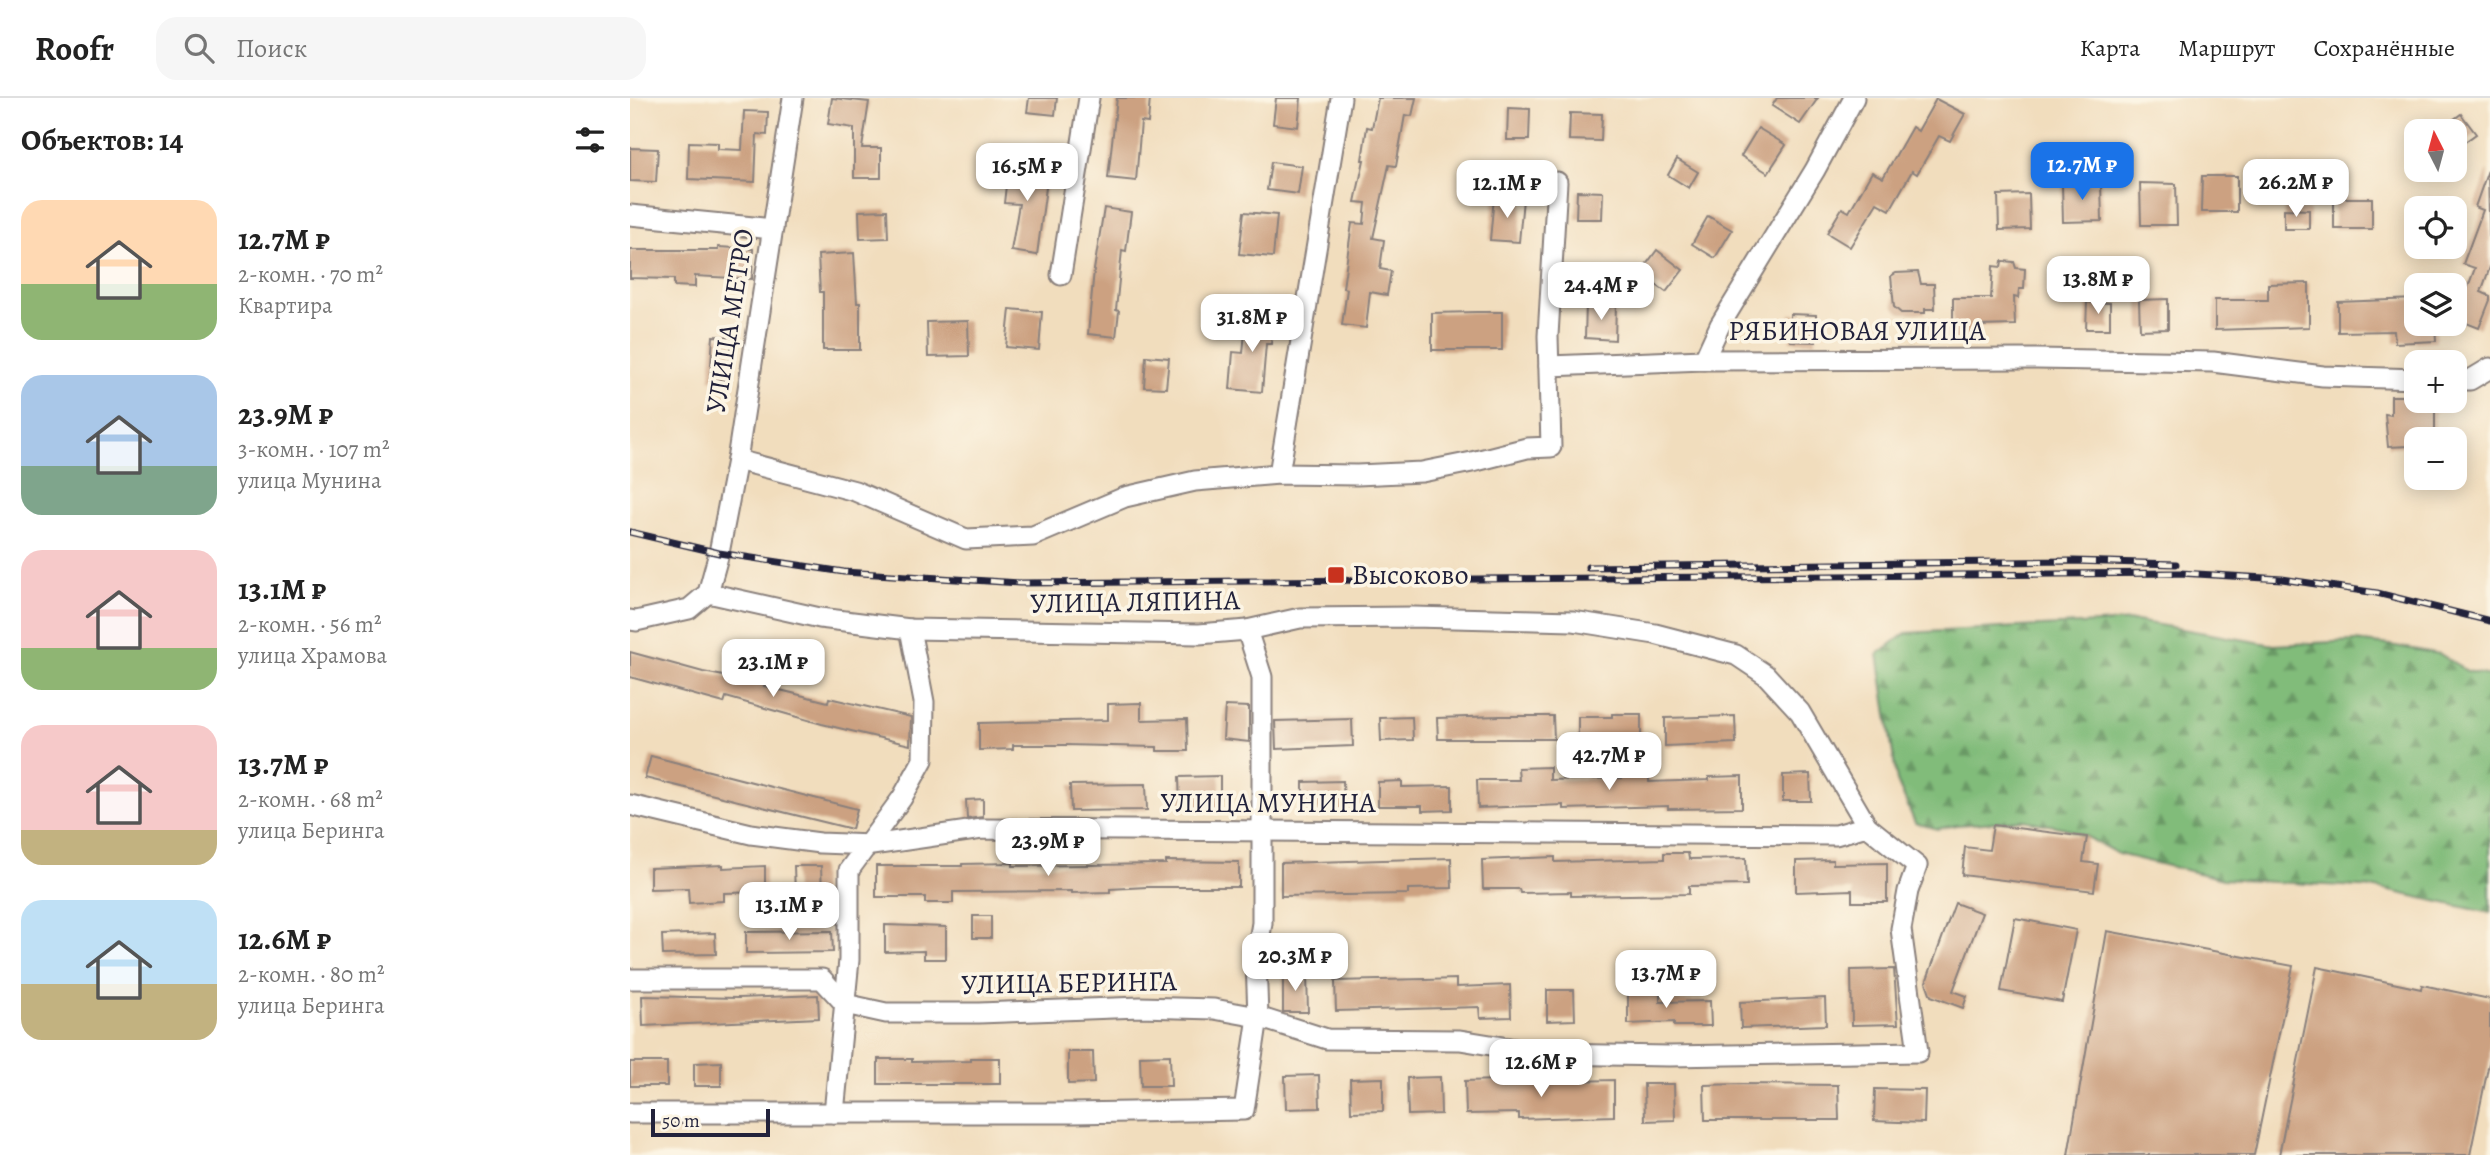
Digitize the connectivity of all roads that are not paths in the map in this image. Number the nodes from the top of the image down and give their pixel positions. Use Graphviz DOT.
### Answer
graph roads {
  1 [pos="793,98"];
  2 [pos="1088,98"];
  3 [pos="1341,98"];
  4 [pos="1854,98"];
  5 [pos="1557,181"];
  6 [pos="630,215"];
  7 [pos="773,229"];
  8 [pos="1060,275"];
  9 [pos="1704,360"];
  10 [pos="1549,366"];
  11 [pos="2490,368"];
  12 [pos="2404,379"];
  13 [pos="2467,380"];
  14 [pos="737,460"];
  15 [pos="1279,474"];
  16 [pos="708,593"];
  17 [pos="630,620"];
  18 [pos="910,629"];
  19 [pos="1247,630"];
  20 [pos="630,805"];
  21 [pos="1867,826"];
  22 [pos="1262,831"];
  23 [pos="866,845"];
  24 [pos="630,979"];
  25 [pos="845,1004"];
  26 [pos="1258,1017"];
  27 [pos="630,1113"];
  28 [pos="834,1113"];
  1 -- 7 [label="street, УЛИЦА МЕТРО"];
  2 -- 8 [label="street"];
  3 -- 15 [label="street"];
  4 -- 9 [label="street"];
  5 -- 10 [label="street"];
  6 -- 7 [label="street"];
  7 -- 14 [label="street, УЛИЦА МЕТРО"];
  9 -- 10 [label="street, РЯБИНОВАЯ УЛИЦА"];
  9 -- 12 [label="street, РЯБИНОВАЯ УЛИЦА"];
  10 -- 15 [label="street"];
  11 -- 13 [label="street"];
  14 -- 15 [label="street"];
  14 -- 16 [label="street, УЛИЦА МЕТРО"];
  16 -- 17 [label="street"];
  16 -- 18 [label="street, УЛИЦА ЛЯПИНА"];
  18 -- 19 [label="street, УЛИЦА ЛЯПИНА"];
  18 -- 23 [label="street"];
  19 -- 21 [label="street, УЛИЦА ЛЯПИНА"];
  19 -- 22 [label="street"];
  20 -- 23 [label="street, УЛИЦА МУНИНА"];
  21 -- 22 [label="street, УЛИЦА МУНИНА"];
  21 -- 26 [label="street, УЛИЦА БЕРИНГА"];
  22 -- 23 [label="street, УЛИЦА МУНИНА"];
  22 -- 26 [label="street"];
  23 -- 25 [label="street"];
  24 -- 25 [label="street"];
  25 -- 26 [label="street, УЛИЦА БЕРИНГА"];
  25 -- 28 [label="street"];
  26 -- 28 [label="street"];
  27 -- 28 [label="street"];
}
